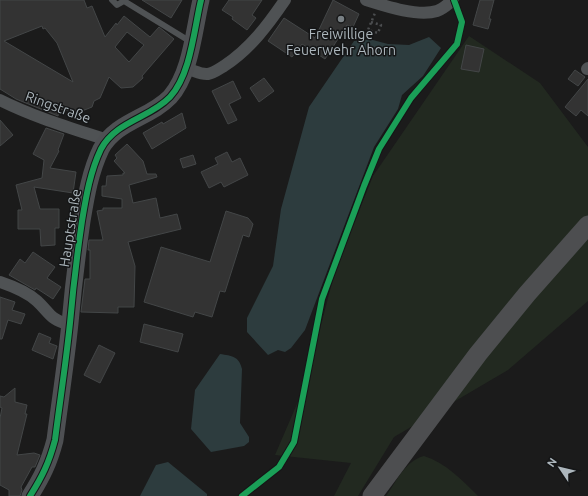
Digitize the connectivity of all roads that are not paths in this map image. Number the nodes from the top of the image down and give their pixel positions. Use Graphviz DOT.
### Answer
graph roads {
  1 [pos="112,0"];
  2 [pos="201,0"];
  3 [pos="285,0"];
  4 [pos="366,0"];
  5 [pos="453,0"];
  6 [pos="192,42"];
  7 [pos="187,68"];
  8 [pos="0,100"];
  9 [pos="108,140"];
  10 [pos="588,225"];
  11 [pos="0,282"];
  12 [pos="70,325"];
  13 [pos="30,496"];
  14 [pos="372,496"];
  1 -- 6 [label="lane"];
  2 -- 6 [label="street, Hauptstraße"];
  3 -- 7 [label="street"];
  4 -- 5 [label="street"];
  6 -- 7 [label="street, Hauptstraße"];
  7 -- 9 [label="street, Hauptstraße"];
  8 -- 9 [label="street, Ringstraße"];
  9 -- 12 [label="street, Hauptstraße"];
  10 -- 14 [label="main road"];
  11 -- 12 [label="street"];
  12 -- 13 [label="street, Hauptstraße"];
}
